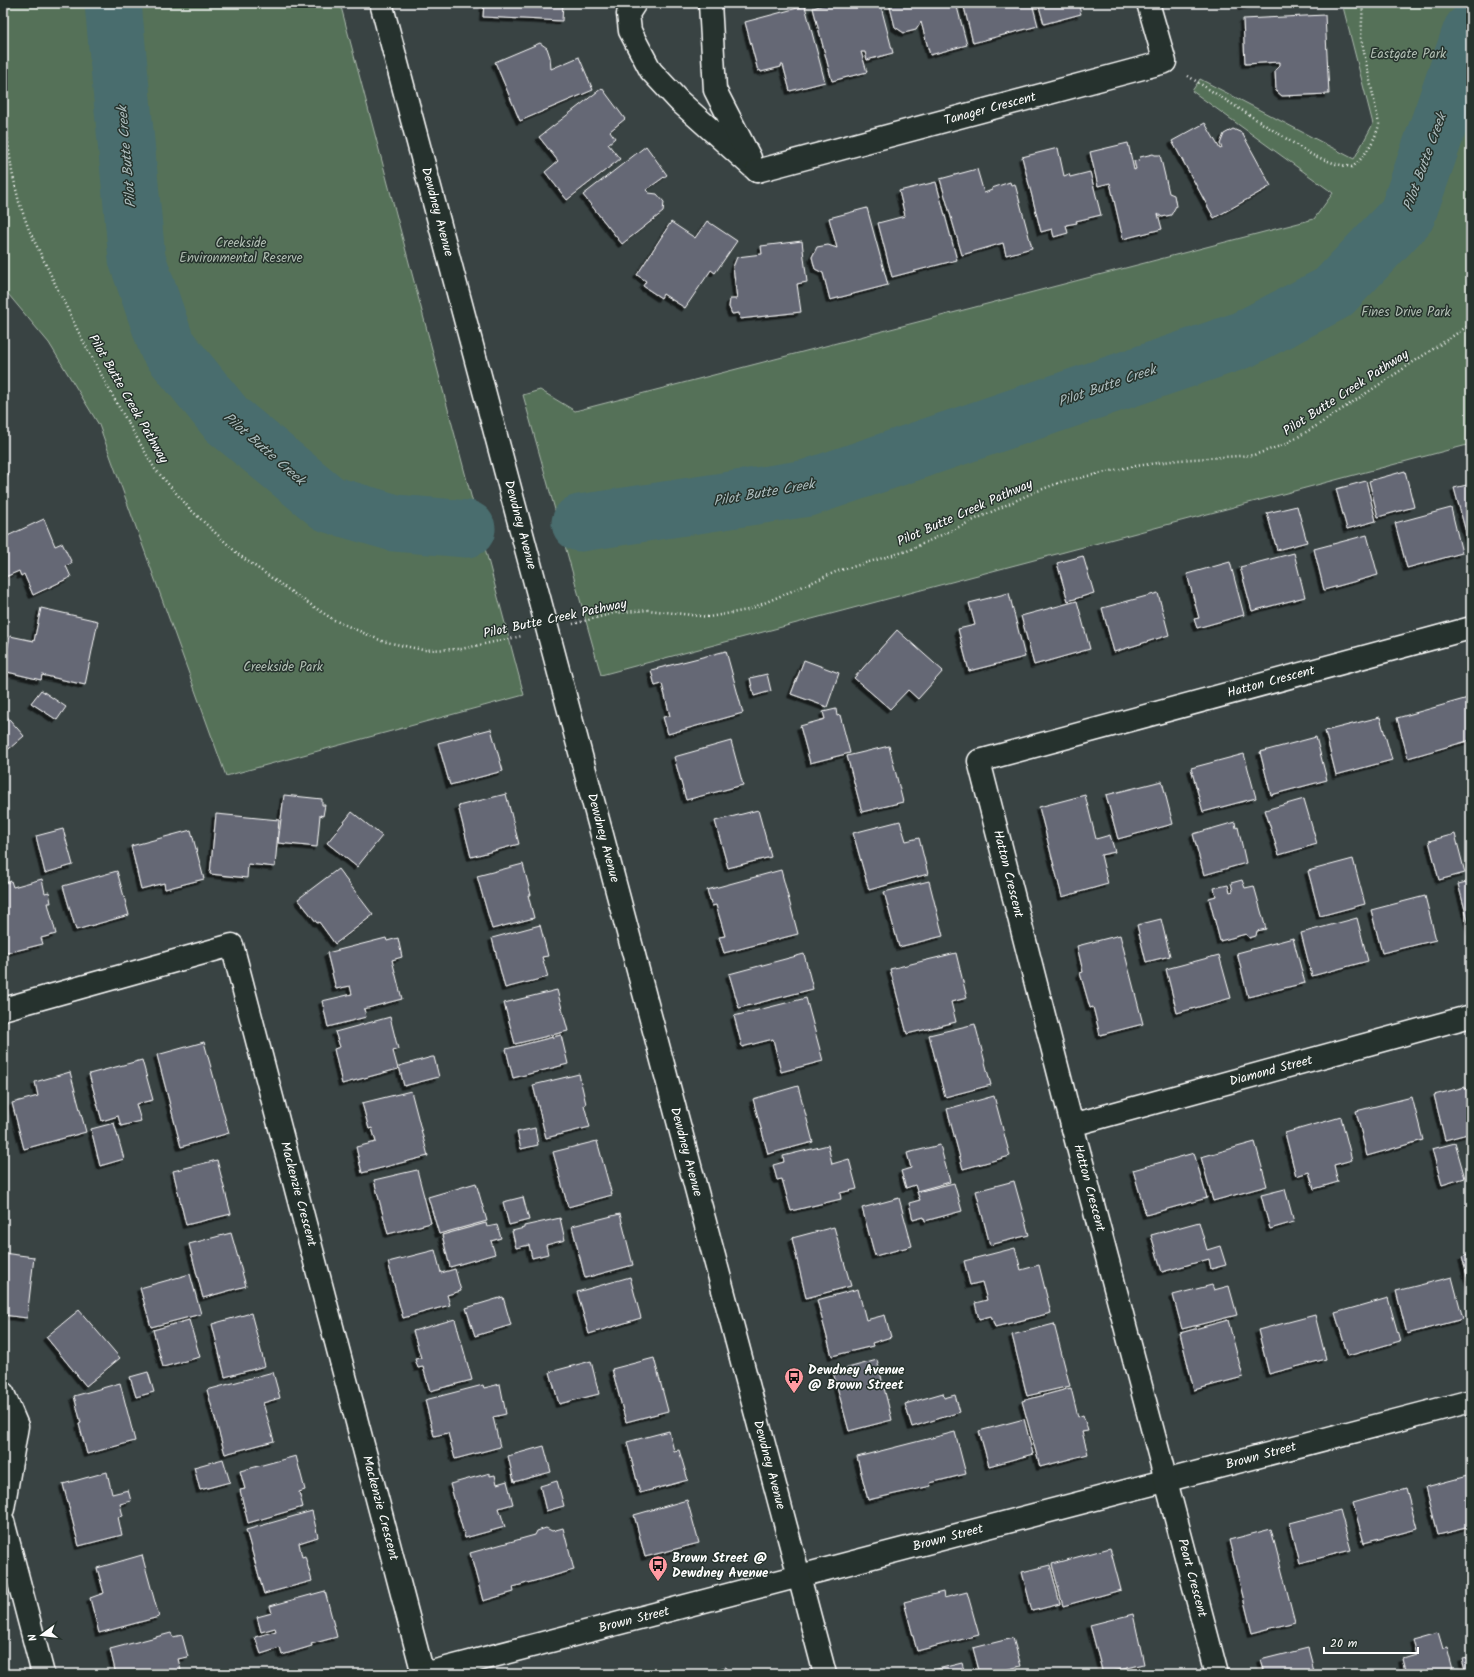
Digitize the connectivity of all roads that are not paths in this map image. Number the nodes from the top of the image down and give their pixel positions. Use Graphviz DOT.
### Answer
graph roads {
  1 [pos="382,3"];
  2 [pos="635,3"];
  3 [pos="710,3"];
  4 [pos="1148,3"];
  5 [pos="756,171"];
  6 [pos="1471,628"];
  7 [pos="3,1009"];
  8 [pos="1471,1016"];
  9 [pos="1072,1125"];
  10 [pos="3,1393"];
  11 [pos="1471,1401"];
  12 [pos="1167,1481"];
  13 [pos="3,1509"];
  14 [pos="3,1521"];
  15 [pos="799,1577"];
  16 [pos="43,1674"];
  17 [pos="424,1674"];
  18 [pos="824,1674"];
  19 [pos="1217,1674"];
  1 -- 15 [label="street, Dewdney Avenue"];
  2 -- 5 [label="street"];
  3 -- 5 [label="street"];
  4 -- 5 [label="street, Tanager Crescent"];
  6 -- 9 [label="street, Hatton Crescent"];
  7 -- 17 [label="street, Mackenzie Crescent"];
  8 -- 9 [label="street, Diamond Street"];
  9 -- 12 [label="street, Hatton Crescent"];
  10 -- 13 [label="street"];
  11 -- 12 [label="street, Brown Street"];
  12 -- 15 [label="street, Brown Street"];
  12 -- 19 [label="street, Peart Crescent"];
  14 -- 16 [label="street"];
  15 -- 17 [label="street, Brown Street"];
  15 -- 18 [label="street, Dewdney Avenue"];
}
